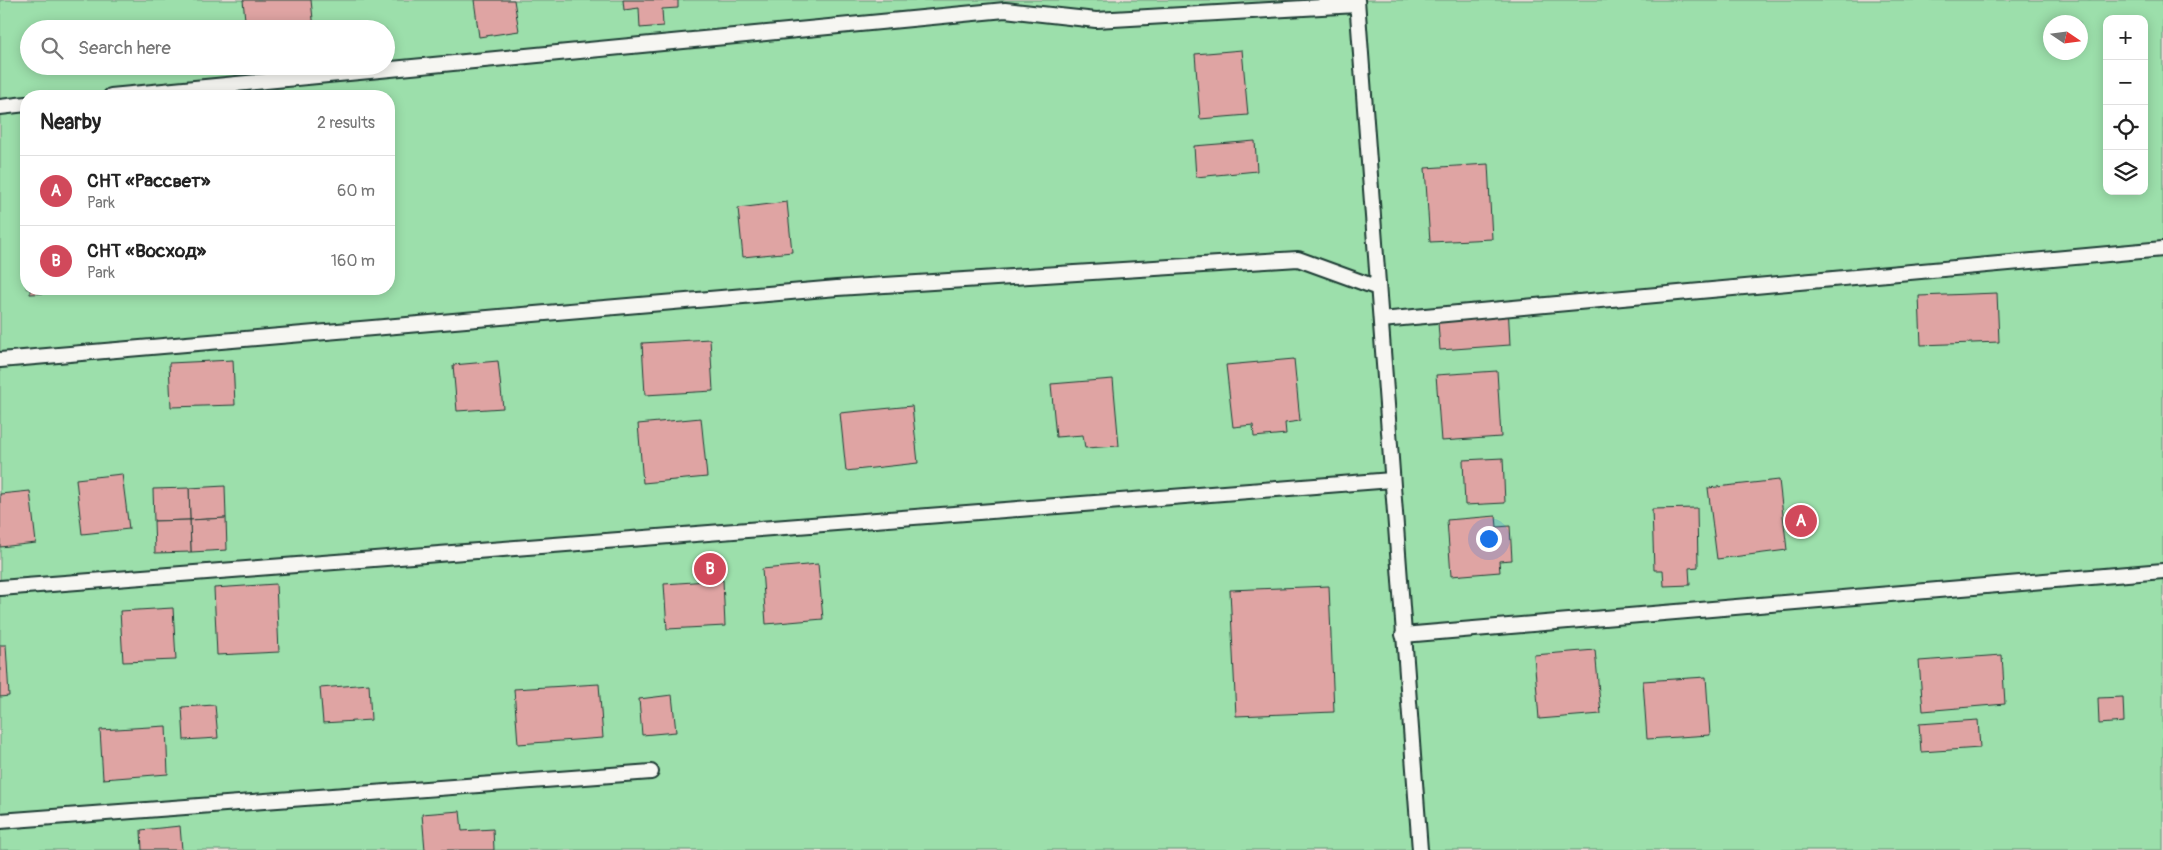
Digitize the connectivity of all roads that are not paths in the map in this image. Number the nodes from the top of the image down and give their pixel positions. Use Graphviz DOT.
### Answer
graph roads {
  1 [pos="1357,3"];
  2 [pos="395,69"];
  3 [pos="330,75"];
  4 [pos="174,90"];
  5 [pos="20,105"];
  6 [pos="0,107"];
  7 [pos="2163,249"];
  8 [pos="1378,288"];
  9 [pos="1381,320"];
  10 [pos="0,360"];
  11 [pos="1392,480"];
  12 [pos="2163,572"];
  13 [pos="0,588"];
  14 [pos="1403,635"];
  15 [pos="651,772"];
  16 [pos="0,821"];
  17 [pos="1420,850"];
  1 -- 2 [label="lane"];
  1 -- 8 [label="lane"];
  3 -- 4 [label="lane"];
  5 -- 6 [label="lane"];
  7 -- 9 [label="lane"];
  8 -- 9 [label="lane"];
  8 -- 10 [label="lane"];
  9 -- 11 [label="lane"];
  11 -- 13 [label="lane"];
  11 -- 14 [label="lane"];
  12 -- 14 [label="lane"];
  14 -- 17 [label="lane"];
  15 -- 16 [label="lane"];
}
